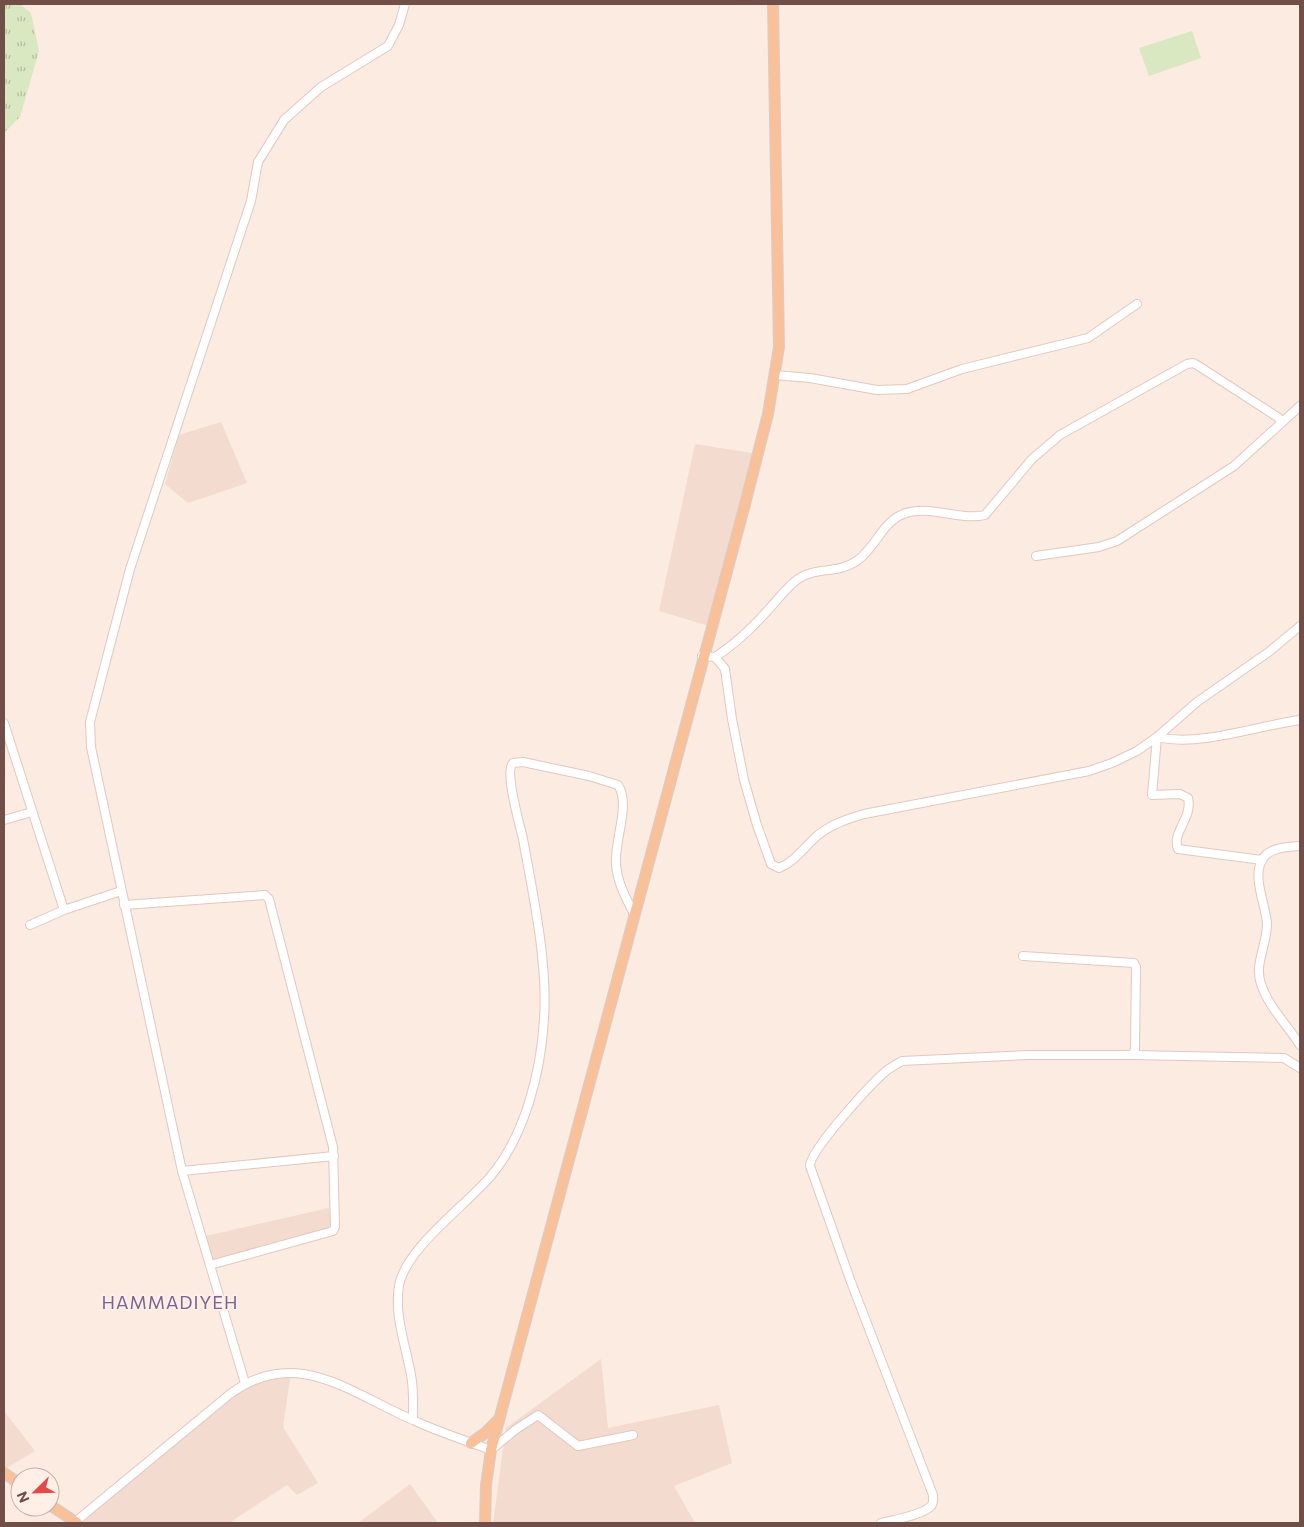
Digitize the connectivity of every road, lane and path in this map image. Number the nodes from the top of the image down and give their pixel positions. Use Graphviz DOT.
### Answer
graph roads {
  1 [pos="405,4"];
  2 [pos="773,4"];
  3 [pos="1137,304"];
  4 [pos="775,375"];
  5 [pos="1300,406"];
  6 [pos="1281,422"];
  7 [pos="1036,556"];
  8 [pos="1300,626"];
  9 [pos="702,656"];
  10 [pos="715,657"];
  11 [pos="1300,720"];
  12 [pos="4,722"];
  13 [pos="1157,737"];
  14 [pos="32,812"];
  15 [pos="4,820"];
  16 [pos="1300,846"];
  17 [pos="1262,860"];
  18 [pos="121,891"];
  19 [pos="124,905"];
  20 [pos="64,910"];
  21 [pos="634,914"];
  22 [pos="30,925"];
  23 [pos="1023,956"];
  24 [pos="1300,1045"];
  25 [pos="1132,1055"];
  26 [pos="1300,1066"];
  27 [pos="334,1156"];
  28 [pos="182,1171"];
  29 [pos="210,1265"];
  30 [pos="245,1384"];
  31 [pos="501,1416"];
  32 [pos="413,1420"];
  33 [pos="633,1435"];
  34 [pos="472,1443"];
  35 [pos="491,1450"];
  36 [pos="60,1511"];
  37 [pos="76,1522"];
  38 [pos="485,1523"];
  39 [pos="881,1523"];
  1 -- 18 [label="street"];
  2 -- 4 [label="main road"];
  3 -- 4 [label="street"];
  4 -- 9 [label="main road"];
  5 -- 6 [label="street"];
  6 -- 7 [label="street"];
  6 -- 10 [label="street"];
  8 -- 13 [label="street"];
  9 -- 10 [label="street"];
  9 -- 21 [label="main road"];
  10 -- 13 [label="street"];
  11 -- 13 [label="street"];
  12 -- 14 [label="street"];
  13 -- 17 [label="street"];
  14 -- 15 [label="street"];
  14 -- 20 [label="street"];
  16 -- 17 [label="street"];
  17 -- 24 [label="street"];
  18 -- 19 [label="street"];
  18 -- 20 [label="street"];
  19 -- 27 [label="street"];
  19 -- 28 [label="street"];
  20 -- 22 [label="street"];
  21 -- 31 [label="main road"];
  21 -- 32 [label="street"];
  23 -- 25 [label="street"];
  25 -- 26 [label="street"];
  25 -- 39 [label="street"];
  27 -- 28 [label="street"];
  27 -- 29 [label="street"];
  28 -- 29 [label="street"];
  29 -- 30 [label="street"];
  30 -- 32 [label="street"];
  30 -- 37 [label="street"];
  31 -- 34 [label="main road"];
  31 -- 35 [label="main road"];
  32 -- 34 [label="street"];
  33 -- 35 [label="street"];
  34 -- 35 [label="street"];
  35 -- 38 [label="main road"];
  36 -- 37 [label="main road"];
}
